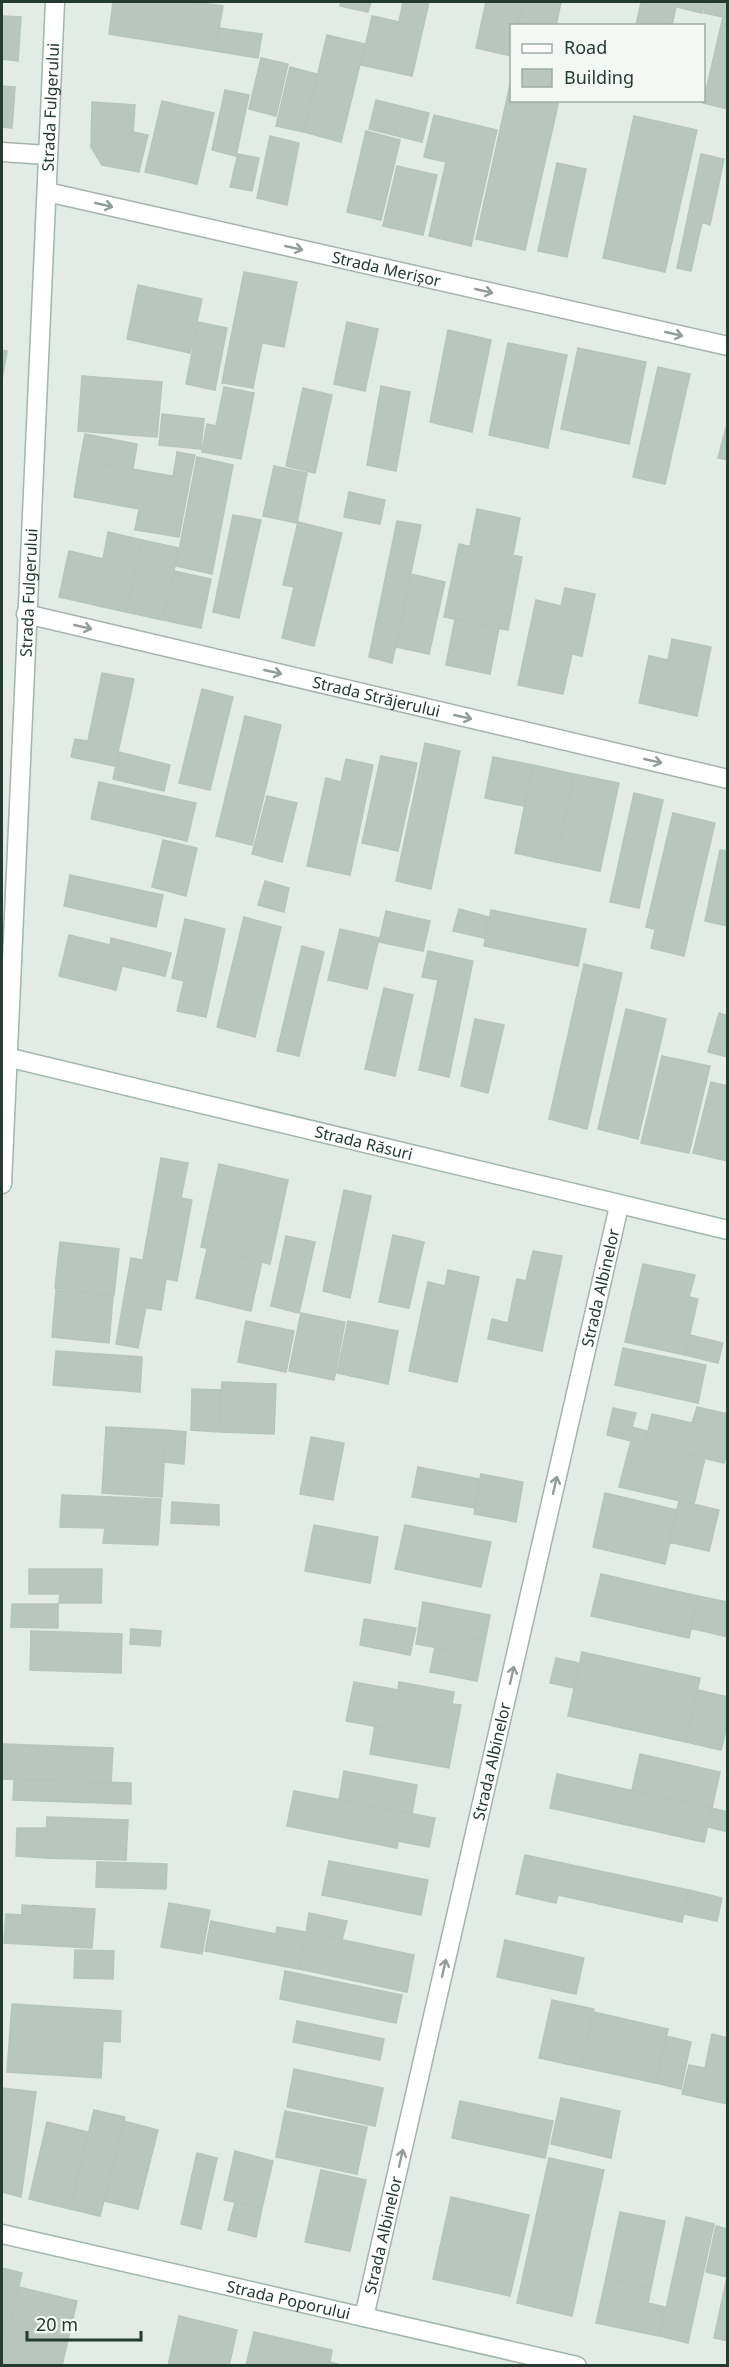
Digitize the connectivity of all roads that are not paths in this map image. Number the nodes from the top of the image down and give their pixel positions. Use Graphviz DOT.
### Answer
graph roads {
  1 [pos="55,2"];
  2 [pos="2,152"];
  3 [pos="48,155"];
  4 [pos="47,192"];
  5 [pos="728,346"];
  6 [pos="26,614"];
  7 [pos="728,779"];
  8 [pos="5,1056"];
  9 [pos="2,1184"];
  10 [pos="620,1206"];
  11 [pos="728,1230"];
  12 [pos="2,2234"];
  13 [pos="364,2317"];
  14 [pos="577,2366"];
  1 -- 3 [label="street, Strada Fulgerului"];
  2 -- 3 [label="street"];
  3 -- 4 [label="street, Strada Fulgerului"];
  4 -- 5 [label="street, Strada Merișor, one-way"];
  4 -- 6 [label="street, Strada Fulgerului"];
  6 -- 7 [label="street, Strada Străjerului, one-way"];
  6 -- 8 [label="street, Strada Fulgerului"];
  8 -- 9 [label="street, Strada Fulgerului"];
  8 -- 10 [label="street, Strada Răsuri"];
  10 -- 11 [label="street, Strada Răsuri"];
  13 -- 10 [label="street, Strada Albinelor, one-way"];
  12 -- 13 [label="street, Strada Poporului"];
  13 -- 14 [label="street, Strada Poporului"];
}
